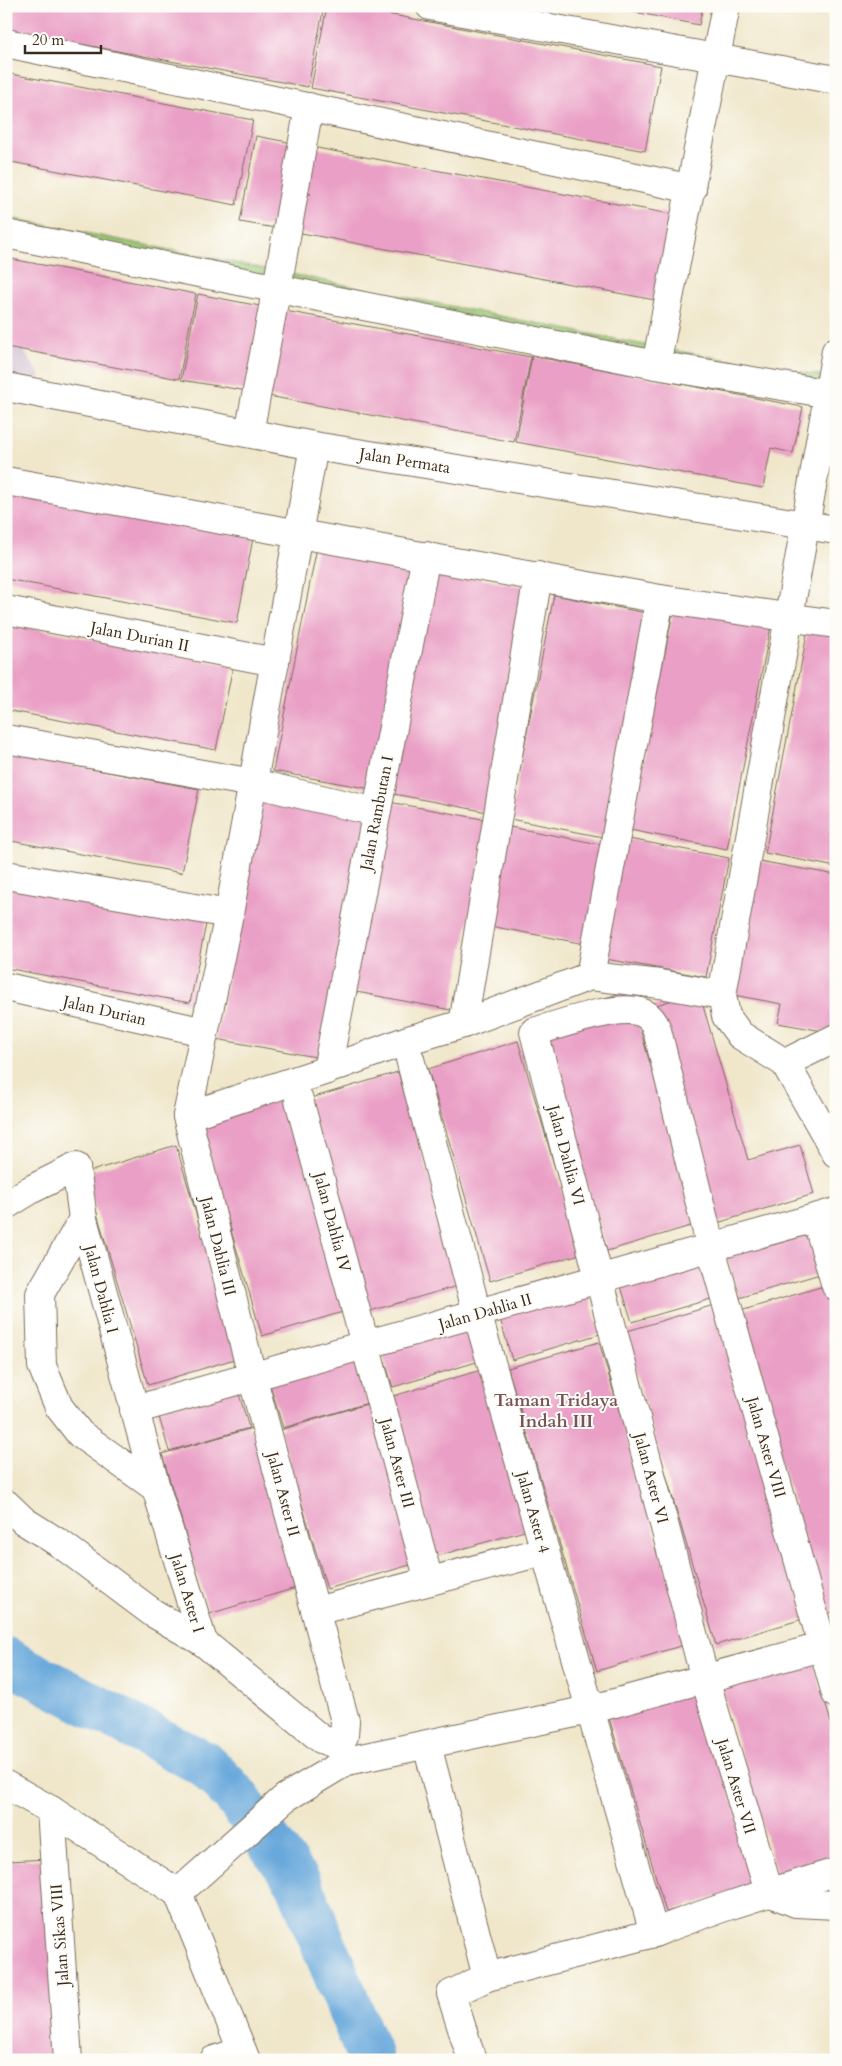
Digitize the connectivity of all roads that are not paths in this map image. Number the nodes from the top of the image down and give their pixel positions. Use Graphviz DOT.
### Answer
graph roads {
  1 [pos="430,6"];
  2 [pos="726,6"];
  3 [pos="6,42"];
  4 [pos="717,59"];
  5 [pos="836,80"];
  6 [pos="309,107"];
  7 [pos="692,189"];
  8 [pos="6,217"];
  9 [pos="6,234"];
  10 [pos="279,280"];
  11 [pos="658,356"];
  12 [pos="833,379"];
  13 [pos="6,387"];
  14 [pos="249,433"];
  15 [pos="314,446"];
  16 [pos="6,481"];
  17 [pos="805,525"];
  18 [pos="836,530"];
  19 [pos="298,533"];
  20 [pos="426,556"];
  21 [pos="538,576"];
  22 [pos="660,598"];
  23 [pos="6,610"];
  24 [pos="789,616"];
  25 [pos="836,624"];
  26 [pos="274,662"];
  27 [pos="6,739"];
  28 [pos="253,783"];
  29 [pos="376,812"];
  30 [pos="6,875"];
  31 [pos="229,914"];
  32 [pos="590,976"];
  33 [pos="6,987"];
  34 [pos="722,995"];
  35 [pos="463,1024"];
  36 [pos="204,1032"];
  37 [pos="534,1032"];
  38 [pos="836,1038"];
  39 [pos="410,1059"];
  40 [pos="785,1063"];
  41 [pos="327,1070"];
  42 [pos="299,1100"];
  43 [pos="187,1116"];
  44 [pos="836,1153"];
  45 [pos="6,1205"];
  46 [pos="826,1215"];
  47 [pos="83,1219"];
  48 [pos="710,1248"];
  49 [pos="599,1278"];
  50 [pos="836,1286"];
  51 [pos="477,1313"];
  52 [pos="366,1344"];
  53 [pos="252,1376"];
  54 [pos="134,1410"];
  55 [pos="156,1488"];
  56 [pos="6,1504"];
  57 [pos="545,1551"];
  58 [pos="430,1582"];
  59 [pos="316,1611"];
  60 [pos="203,1642"];
  61 [pos="830,1645"];
  62 [pos="705,1679"];
  63 [pos="836,1694"];
  64 [pos="590,1710"];
  65 [pos="427,1745"];
  66 [pos="343,1753"];
  67 [pos="6,1785"];
  68 [pos="50,1810"];
  69 [pos="836,1872"];
  70 [pos="769,1892"];
  71 [pos="178,1893"];
  72 [pos="836,1904"];
  73 [pos="654,1933"];
  74 [pos="487,1977"];
  75 [pos="244,2055"];
  76 [pos="68,2060"];
  77 [pos="214,2060"];
  78 [pos="472,2060"];
  1 -- 4 [label="street"];
  2 -- 4 [label="street"];
  3 -- 6 [label="street"];
  4 -- 5 [label="street"];
  4 -- 7 [label="street"];
  6 -- 7 [label="street"];
  6 -- 10 [label="street"];
  7 -- 11 [label="street"];
  8 -- 10 [label="street"];
  9 -- 10 [label="street"];
  10 -- 11 [label="street"];
  10 -- 14 [label="street"];
  11 -- 12 [label="street"];
  12 -- 17 [label="street"];
  13 -- 14 [label="street, Jalan Permata"];
  14 -- 15 [label="street, Jalan Permata"];
  15 -- 17 [label="street, Jalan Permata"];
  15 -- 19 [label="street"];
  16 -- 19 [label="street"];
  17 -- 18 [label="street, Jalan Permata"];
  17 -- 24 [label="street"];
  19 -- 20 [label="street"];
  19 -- 26 [label="street"];
  20 -- 21 [label="street"];
  20 -- 29 [label="street, Jalan Rambutan I"];
  21 -- 22 [label="street"];
  21 -- 35 [label="street"];
  22 -- 24 [label="street"];
  22 -- 32 [label="street"];
  23 -- 26 [label="street, Jalan Durian II"];
  24 -- 25 [label="street"];
  24 -- 34 [label="street"];
  26 -- 28 [label="street"];
  27 -- 28 [label="street"];
  28 -- 29 [label="street"];
  28 -- 31 [label="street"];
  29 -- 41 [label="street, Jalan Rambutan I"];
  30 -- 31 [label="street"];
  31 -- 36 [label="street"];
  32 -- 34 [label="street"];
  32 -- 35 [label="street"];
  33 -- 36 [label="street, Jalan Durian"];
  34 -- 40 [label="street"];
  35 -- 41 [label="street"];
  36 -- 43 [label="street"];
  37 -- 48 [label="street, Jalan Aster VIII"];
  37 -- 49 [label="street, Jalan Dahlia VI"];
  38 -- 40 [label="street"];
  39 -- 51 [label="street, Jalan Aster 4"];
  40 -- 44 [label="street"];
  41 -- 43 [label="street"];
  42 -- 52 [label="street, Jalan Dahlia IV"];
  43 -- 53 [label="street, Jalan Dahlia III"];
  45 -- 47 [label="street, Jalan Dahlia I"];
  46 -- 48 [label="street, Jalan Dahlia II"];
  46 -- 50 [label="street"];
  47 -- 54 [label="street, Jalan Dahlia I"];
  47 -- 55 [label="street"];
  48 -- 49 [label="street, Jalan Dahlia II"];
  48 -- 61 [label="street, Jalan Aster VIII"];
  49 -- 51 [label="street, Jalan Dahlia II"];
  49 -- 62 [label="street, Jalan Aster VI"];
  51 -- 52 [label="street, Jalan Dahlia II"];
  51 -- 57 [label="street, Jalan Aster 4"];
  52 -- 53 [label="street, Jalan Dahlia II"];
  52 -- 58 [label="street, Jalan Aster III"];
  53 -- 54 [label="street, Jalan Dahlia II"];
  53 -- 59 [label="street, Jalan Aster II"];
  54 -- 55 [label="street, Jalan Aster I"];
  55 -- 60 [label="street, Jalan Aster I"];
  56 -- 60 [label="street"];
  57 -- 58 [label="street"];
  57 -- 64 [label="street, Jalan Aster 4"];
  58 -- 59 [label="street"];
  59 -- 66 [label="street, Jalan Aster II"];
  60 -- 66 [label="street, Jalan Aster I"];
  61 -- 62 [label="street"];
  61 -- 63 [label="street, Jalan Aster VIII"];
  62 -- 64 [label="street"];
  62 -- 70 [label="street, Jalan Aster VII"];
  64 -- 65 [label="street"];
  64 -- 73 [label="street, Jalan Aster 4"];
  65 -- 66 [label="street"];
  65 -- 74 [label="street"];
  66 -- 71 [label="street"];
  67 -- 68 [label="street"];
  68 -- 71 [label="street"];
  68 -- 76 [label="street, Jalan Sikas VIII"];
  69 -- 70 [label="street"];
  70 -- 72 [label="street"];
  70 -- 73 [label="street"];
  71 -- 75 [label="street"];
  73 -- 74 [label="street"];
  74 -- 78 [label="street"];
  75 -- 77 [label="street"];
}
